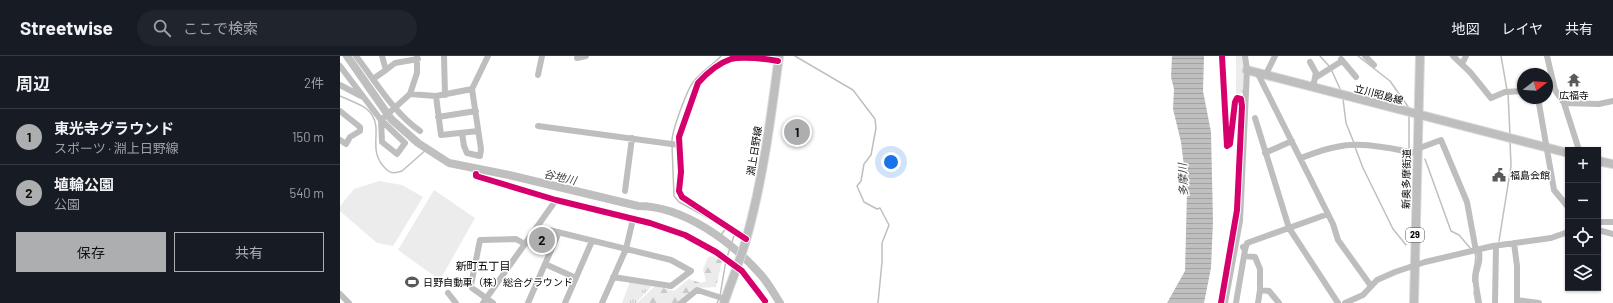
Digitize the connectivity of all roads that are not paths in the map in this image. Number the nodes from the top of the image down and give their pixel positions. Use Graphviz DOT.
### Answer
graph roads {
  1 [pos="356,56"];
  2 [pos="382,56"];
  3 [pos="444,56"];
  4 [pos="488,56"];
  5 [pos="542,56"];
  6 [pos="586,56"];
  7 [pos="1245,56"];
  8 [pos="1275,56"];
  9 [pos="1365,56"];
  10 [pos="1420,56"];
  11 [pos="1453,56"];
  12 [pos="1466,56"];
  13 [pos="1547,56"];
  14 [pos="418,58"];
  15 [pos="577,58"];
  16 [pos="778,59"];
  17 [pos="1310,62"];
  18 [pos="1462,64"];
  19 [pos="1374,65"];
  20 [pos="340,66"];
  21 [pos="386,70"];
  22 [pos="1246,70"];
  23 [pos="1257,72"];
  24 [pos="1266,74"];
  25 [pos="1355,74"];
  26 [pos="538,75"];
  27 [pos="1315,78"];
  28 [pos="373,79"];
  29 [pos="340,85"];
  30 [pos="1313,87"];
  31 [pos="472,89"];
  32 [pos="1555,90"];
  33 [pos="1517,91"];
  34 [pos="410,94"];
  35 [pos="445,95"];
  36 [pos="436,96"];
  37 [pos="364,98"];
  38 [pos="1613,101"];
  39 [pos="1564,103"];
  40 [pos="1539,104"];
  41 [pos="395,110"];
  42 [pos="340,111"];
  43 [pos="476,111"];
  44 [pos="1412,113"];
  45 [pos="438,116"];
  46 [pos="1254,118"];
  47 [pos="382,120"];
  48 [pos="538,126"];
  49 [pos="420,131"];
  50 [pos="478,131"];
  51 [pos="462,133"];
  52 [pos="632,138"];
  53 [pos="340,140"];
  54 [pos="1292,141"];
  55 [pos="674,144"];
  56 [pos="1546,147"];
  57 [pos="1578,147"];
  58 [pos="1417,151"];
  59 [pos="1565,152"];
  60 [pos="1265,153"];
  61 [pos="1301,158"];
  62 [pos="1601,162"];
  63 [pos="1613,164"];
  64 [pos="476,174"];
  65 [pos="625,191"];
  66 [pos="556,200"];
  67 [pos="1565,203"];
  68 [pos="1328,214"];
  69 [pos="633,218"];
  70 [pos="1601,222"];
  71 [pos="1613,222"];
  72 [pos="537,227"];
  73 [pos="1289,228"];
  74 [pos="1601,231"];
  75 [pos="559,232"];
  76 [pos="1565,233"];
  77 [pos="1613,234"];
  78 [pos="746,239"];
  79 [pos="592,241"];
  80 [pos="525,244"];
  81 [pos="1514,244"];
  82 [pos="1496,246"];
  83 [pos="626,249"];
  84 [pos="1244,251"];
  85 [pos="1475,251"];
  86 [pos="545,264"];
  87 [pos="737,266"];
  88 [pos="1415,266"];
  89 [pos="613,277"];
  90 [pos="576,278"];
  91 [pos="458,282"];
  92 [pos="471,285"];
  93 [pos="1371,286"];
  94 [pos="1260,290"];
  95 [pos="448,293"];
  96 [pos="340,294"];
  97 [pos="485,301"];
  98 [pos="724,301"];
  99 [pos="765,301"];
  100 [pos="1517,301"];
  101 [pos="349,303"];
  102 [pos="456,303"];
  103 [pos="493,303"];
  104 [pos="528,303"];
  105 [pos="565,303"];
  106 [pos="602,303"];
  107 [pos="680,303"];
  108 [pos="1225,303"];
  109 [pos="1236,303"];
  110 [pos="1258,303"];
  111 [pos="1279,303"];
  112 [pos="1338,303"];
  113 [pos="1345,303"];
  114 [pos="1414,303"];
  115 [pos="1479,303"];
  116 [pos="1496,303"];
  117 [pos="1539,303"];
  1 -- 28 [label="street"];
  2 -- 21 [label="street"];
  3 -- 35 [label="street"];
  4 -- 31 [label="street"];
  5 -- 26 [label="street"];
  6 -- 15 [label="street"];
  7 -- 22 [label="street"];
  8 -- 24 [label="street"];
  9 -- 19 [label="street"];
  10 -- 44 [label="main road, 新奥多摩街道 / 29"];
  11 -- 18 [label="street"];
  12 -- 18 [label="street"];
  13 -- 32 [label="street"];
  14 -- 21 [label="street"];
  14 -- 34 [label="street"];
  16 -- 55 [label="street"];
  16 -- 78 [label="main road, 淵上日野線"];
  17 -- 27 [label="street"];
  18 -- 33 [label="street"];
  20 -- 37 [label="street"];
  21 -- 28 [label="street"];
  22 -- 23 [label="main road, 立川昭島線"];
  22 -- 108 [label="street"];
  23 -- 24 [label="main road, 立川昭島線"];
  23 -- 54 [label="street"];
  24 -- 30 [label="main road, 立川昭島線"];
  25 -- 27 [label="street"];
  27 -- 30 [label="street"];
  28 -- 41 [label="street"];
  29 -- 37 [label="street"];
  30 -- 44 [label="main road, 立川昭島線"];
  31 -- 35 [label="street"];
  31 -- 43 [label="street"];
  32 -- 39 [label="street"];
  34 -- 36 [label="street"];
  34 -- 41 [label="street"];
  35 -- 36 [label="street"];
  36 -- 45 [label="street"];
  37 -- 47 [label="street"];
  38 -- 39 [label="street"];
  39 -- 57 [label="street"];
  40 -- 56 [label="street"];
  41 -- 47 [label="street"];
  41 -- 49 [label="street"];
  42 -- 53 [label="street"];
  43 -- 45 [label="street"];
  43 -- 50 [label="street"];
  44 -- 56 [label="main road, 立川昭島線"];
  44 -- 58 [label="main road, 新奥多摩街道 / 29"];
  45 -- 51 [label="street"];
  46 -- 60 [label="street"];
  47 -- 47 [label="street"];
  48 -- 52 [label="street"];
  50 -- 51 [label="street"];
  50 -- 51 [label="street"];
  52 -- 55 [label="street"];
  52 -- 65 [label="street"];
  54 -- 60 [label="street"];
  54 -- 61 [label="street"];
  55 -- 78 [label="street"];
  56 -- 59 [label="main road, 立川昭島線"];
  56 -- 67 [label="street"];
  58 -- 61 [label="street"];
  58 -- 85 [label="street"];
  58 -- 88 [label="main road, 新奥多摩街道 / 29"];
  60 -- 73 [label="street"];
  61 -- 68 [label="street"];
  62 -- 63 [label="main road"];
  64 -- 66 [label="street"];
  66 -- 69 [label="street"];
  66 -- 72 [label="street"];
  68 -- 73 [label="street"];
  68 -- 93 [label="street"];
  69 -- 83 [label="street"];
  69 -- 87 [label="street"];
  70 -- 71 [label="street"];
  72 -- 75 [label="street"];
  72 -- 80 [label="street"];
  73 -- 84 [label="street"];
  73 -- 112 [label="street"];
  74 -- 77 [label="street"];
  75 -- 79 [label="street"];
  75 -- 86 [label="street"];
  76 -- 81 [label="street"];
  78 -- 87 [label="main road, 淵上日野線"];
  79 -- 83 [label="street"];
  79 -- 90 [label="street"];
  80 -- 92 [label="street"];
  80 -- 97 [label="street"];
  81 -- 82 [label="street"];
  81 -- 100 [label="street"];
  82 -- 85 [label="street"];
  82 -- 116 [label="street"];
  83 -- 89 [label="street"];
  83 -- 89 [label="street"];
  84 -- 94 [label="street"];
  84 -- 109 [label="street"];
  85 -- 88 [label="street"];
  85 -- 115 [label="street"];
  86 -- 90 [label="street"];
  86 -- 104 [label="street"];
  87 -- 98 [label="main road"];
  87 -- 99 [label="street"];
  88 -- 93 [label="street"];
  88 -- 114 [label="main road, 新奥多摩街道 / 29"];
  89 -- 106 [label="street"];
  90 -- 105 [label="street"];
  91 -- 92 [label="street"];
  92 -- 97 [label="street"];
  93 -- 113 [label="street"];
  94 -- 110 [label="street"];
  94 -- 111 [label="street"];
  95 -- 102 [label="street"];
  96 -- 101 [label="street"];
  97 -- 103 [label="street"];
  98 -- 107 [label="street"];
  100 -- 117 [label="street"];
}
